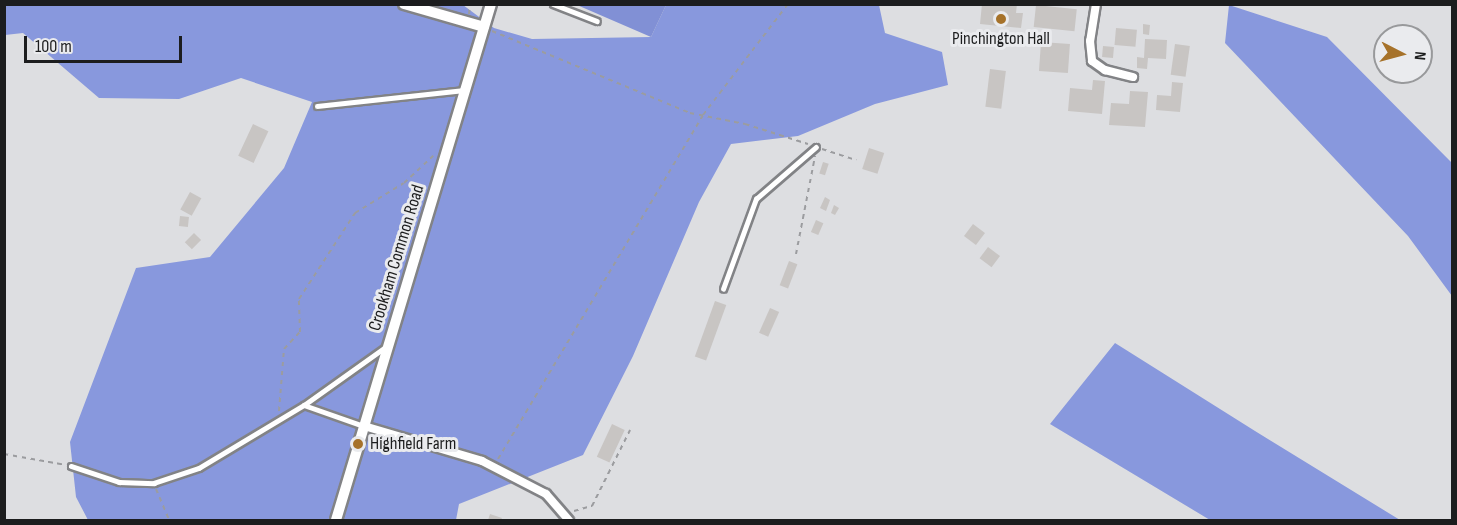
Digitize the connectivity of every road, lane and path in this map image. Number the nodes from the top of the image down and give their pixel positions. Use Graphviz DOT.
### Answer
graph roads {
  1 [pos="404,4"];
  2 [pos="491,4"];
  3 [pos="553,4"];
  4 [pos="788,4"];
  5 [pos="1096,4"];
  6 [pos="597,21"];
  7 [pos="484,27"];
  8 [pos="1133,77"];
  9 [pos="464,90"];
  10 [pos="317,106"];
  11 [pos="703,116"];
  12 [pos="449,142"];
  13 [pos="816,147"];
  14 [pos="855,160"];
  15 [pos="796,254"];
  16 [pos="723,289"];
  17 [pos="389,344"];
  18 [pos="304,405"];
  19 [pos="278,421"];
  20 [pos="364,426"];
  21 [pos="630,430"];
  22 [pos="4,454"];
  23 [pos="71,466"];
  24 [pos="493,467"];
  25 [pos="154,483"];
  26 [pos="558,510"];
  27 [pos="169,520"];
  28 [pos="336,520"];
  29 [pos="569,520"];
  1 -- 7 [label="street"];
  2 -- 7 [label="street, Crookham Common Road"];
  3 -- 6 [label="lane"];
  4 -- 11 [label="path"];
  5 -- 8 [label="street"];
  7 -- 9 [label="street, Crookham Common Road"];
  7 -- 11 [label="path"];
  9 -- 10 [label="lane"];
  9 -- 12 [label="street, Crookham Common Road"];
  11 -- 13 [label="path"];
  11 -- 24 [label="path"];
  12 -- 17 [label="street, Crookham Common Road"];
  12 -- 19 [label="path"];
  13 -- 14 [label="path"];
  13 -- 15 [label="path"];
  13 -- 16 [label="lane"];
  17 -- 18 [label="lane"];
  17 -- 20 [label="street, Crookham Common Road"];
  18 -- 19 [label="lane"];
  18 -- 20 [label="lane"];
  19 -- 25 [label="lane"];
  20 -- 24 [label="street"];
  20 -- 28 [label="street, Crookham Common Road"];
  21 -- 26 [label="path"];
  22 -- 23 [label="path"];
  23 -- 25 [label="lane"];
  24 -- 26 [label="street"];
  25 -- 27 [label="path"];
  26 -- 29 [label="street"];
}
